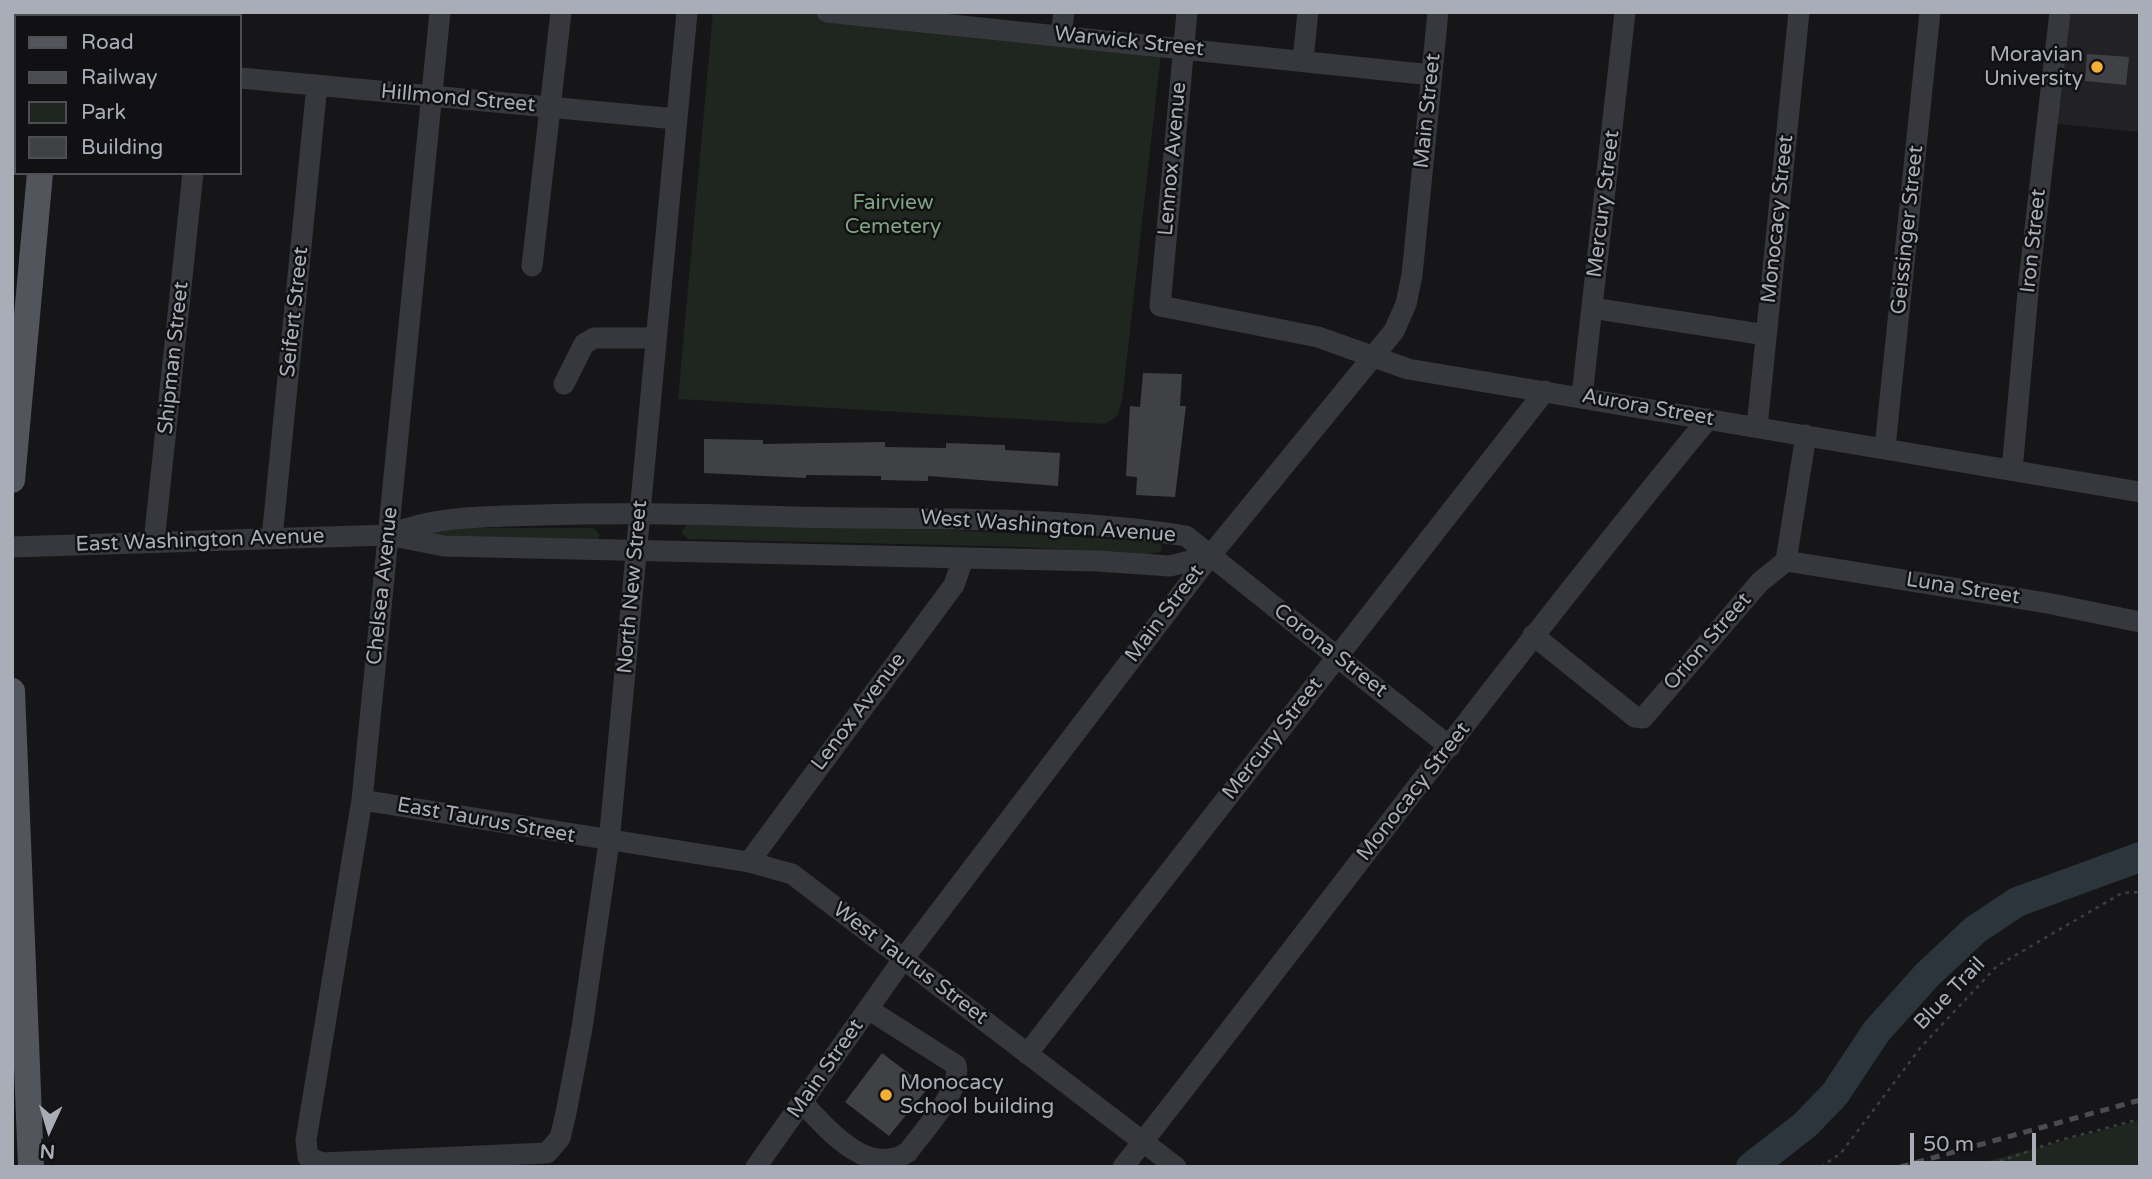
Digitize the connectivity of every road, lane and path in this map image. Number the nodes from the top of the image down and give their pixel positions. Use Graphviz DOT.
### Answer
graph roads {
  1 [pos="440,12"];
  2 [pos="561,12"];
  3 [pos="687,12"];
  4 [pos="827,12"];
  5 [pos="1064,12"];
  6 [pos="1187,12"];
  7 [pos="1308,12"];
  8 [pos="1438,12"];
  9 [pos="1625,12"];
  10 [pos="1800,12"];
  11 [pos="1930,12"];
  12 [pos="2060,12"];
  13 [pos="942,18"];
  14 [pos="1062,35"];
  15 [pos="1183,48"];
  16 [pos="1303,59"];
  17 [pos="1432,75"];
  18 [pos="242,78"];
  19 [pos="317,85"];
  20 [pos="432,98"];
  21 [pos="550,107"];
  22 [pos="676,119"];
  23 [pos="40,175"];
  24 [pos="193,175"];
  25 [pos="532,266"];
  26 [pos="1160,306"];
  27 [pos="1592,308"];
  28 [pos="1766,335"];
  29 [pos="656,338"];
  30 [pos="1372,354"];
  31 [pos="564,384"];
  32 [pos="1545,391"];
  33 [pos="1582,396"];
  34 [pos="15,412"];
  35 [pos="1708,419"];
  36 [pos="1757,427"];
  37 [pos="1806,435"];
  38 [pos="1885,447"];
  39 [pos="2012,470"];
  40 [pos="12,480"];
  41 [pos="2139,488"];
  42 [pos="639,512"];
  43 [pos="388,536"];
  44 [pos="272,538"];
  45 [pos="154,542"];
  46 [pos="12,547"];
  47 [pos="636,550"];
  48 [pos="1210,556"];
  49 [pos="963,559"];
  50 [pos="1786,561"];
  51 [pos="2140,622"];
  52 [pos="1533,635"];
  53 [pos="1339,657"];
  54 [pos="12,691"];
  55 [pos="13,703"];
  56 [pos="1450,747"];
  57 [pos="362,800"];
  58 [pos="609,842"];
  59 [pos="748,862"];
  60 [pos="2140,892"];
  61 [pos="904,958"];
  62 [pos="868,1009"];
  63 [pos="1027,1054"];
  64 [pos="802,1102"];
  65 [pos="2140,1119"];
  66 [pos="1143,1141"];
  67 [pos="388,1164"];
  68 [pos="31,1167"];
  69 [pos="756,1167"];
  70 [pos="1122,1167"];
  71 [pos="1176,1167"];
  72 [pos="1821,1167"];
  73 [pos="1984,1167"];
  1 -- 20 [label="street, Chelsea Avenue"];
  2 -- 21 [label="street"];
  3 -- 22 [label="street, North New Street"];
  4 -- 13 [label="street, Warwick Street"];
  5 -- 14 [label="street"];
  6 -- 15 [label="street, Lennox Avenue"];
  7 -- 16 [label="street"];
  8 -- 17 [label="street, Main Street"];
  9 -- 27 [label="street, Mercury Street"];
  10 -- 28 [label="street, Monocacy Street"];
  11 -- 38 [label="street, Geissinger Street"];
  12 -- 39 [label="street, Iron Street"];
  13 -- 14 [label="street, Warwick Street"];
  14 -- 15 [label="street, Warwick Street"];
  15 -- 16 [label="street, Warwick Street"];
  15 -- 26 [label="street, Lennox Avenue"];
  16 -- 17 [label="street, Warwick Street"];
  17 -- 30 [label="street, Main Street"];
  18 -- 19 [label="street, Hillmond Street"];
  19 -- 20 [label="street, Hillmond Street"];
  19 -- 44 [label="street, Seifert Street"];
  20 -- 21 [label="street, Hillmond Street"];
  20 -- 43 [label="street, Chelsea Avenue"];
  21 -- 22 [label="street, Hillmond Street"];
  21 -- 25 [label="street"];
  22 -- 29 [label="street, North New Street"];
  23 -- 34 [label="main road"];
  24 -- 45 [label="street, Shipman Street"];
  26 -- 30 [label="street, Aurora Street"];
  27 -- 28 [label="street"];
  27 -- 33 [label="street, Mercury Street"];
  28 -- 36 [label="street, Monocacy Street"];
  29 -- 31 [label="street"];
  29 -- 42 [label="street, North New Street"];
  30 -- 32 [label="street, Aurora Street"];
  30 -- 48 [label="street, Main Street"];
  32 -- 33 [label="street, Aurora Street"];
  32 -- 53 [label="street, Mercury Street"];
  33 -- 35 [label="street, Aurora Street"];
  34 -- 40 [label="main road"];
  35 -- 36 [label="street, Aurora Street"];
  35 -- 52 [label="street, Monocacy Street"];
  36 -- 37 [label="street, Aurora Street"];
  37 -- 38 [label="street, Aurora Street"];
  37 -- 50 [label="street"];
  38 -- 39 [label="street, Aurora Street"];
  39 -- 41 [label="street, Aurora Street"];
  42 -- 43 [label="street, East Washington Avenue"];
  42 -- 47 [label="street, North New Street"];
  42 -- 48 [label="street, West Washington Avenue"];
  43 -- 44 [label="street, East Washington Avenue"];
  43 -- 47 [label="street, East Washington Avenue"];
  43 -- 57 [label="street, Chelsea Avenue"];
  44 -- 45 [label="street, East Washington Avenue"];
  45 -- 46 [label="street, East Washington Avenue"];
  47 -- 49 [label="street, West Washington Avenue"];
  47 -- 58 [label="street, North New Street"];
  48 -- 49 [label="street, West Washington Avenue"];
  48 -- 53 [label="street, Corona Street"];
  48 -- 61 [label="street, Main Street"];
  49 -- 59 [label="street, Lenox Avenue"];
  50 -- 51 [label="street, Luna Street"];
  50 -- 52 [label="street, Orion Street"];
  52 -- 56 [label="street, Monocacy Street"];
  53 -- 56 [label="street, Corona Street"];
  53 -- 63 [label="street, Mercury Street"];
  54 -- 55 [label="main road"];
  55 -- 68 [label="main road"];
  56 -- 66 [label="street, Monocacy Street"];
  57 -- 58 [label="street, East Taurus Street"];
  57 -- 67 [label="street, Chelsea Avenue"];
  58 -- 59 [label="street, West Taurus Street"];
  58 -- 67 [label="street, North New Street"];
  59 -- 61 [label="street, West Taurus Street"];
  60 -- 72 [label="path, Blue Trail"];
  61 -- 62 [label="street, Main Street"];
  61 -- 63 [label="street, West Taurus Street"];
  62 -- 64 [label="street, Main Street"];
  62 -- 64 [label="street"];
  63 -- 66 [label="street, West Taurus Street"];
  64 -- 69 [label="street, Main Street"];
  65 -- 73 [label="path"];
  66 -- 70 [label="street, Monocacy Street"];
  66 -- 71 [label="street, West Taurus Street"];
}
